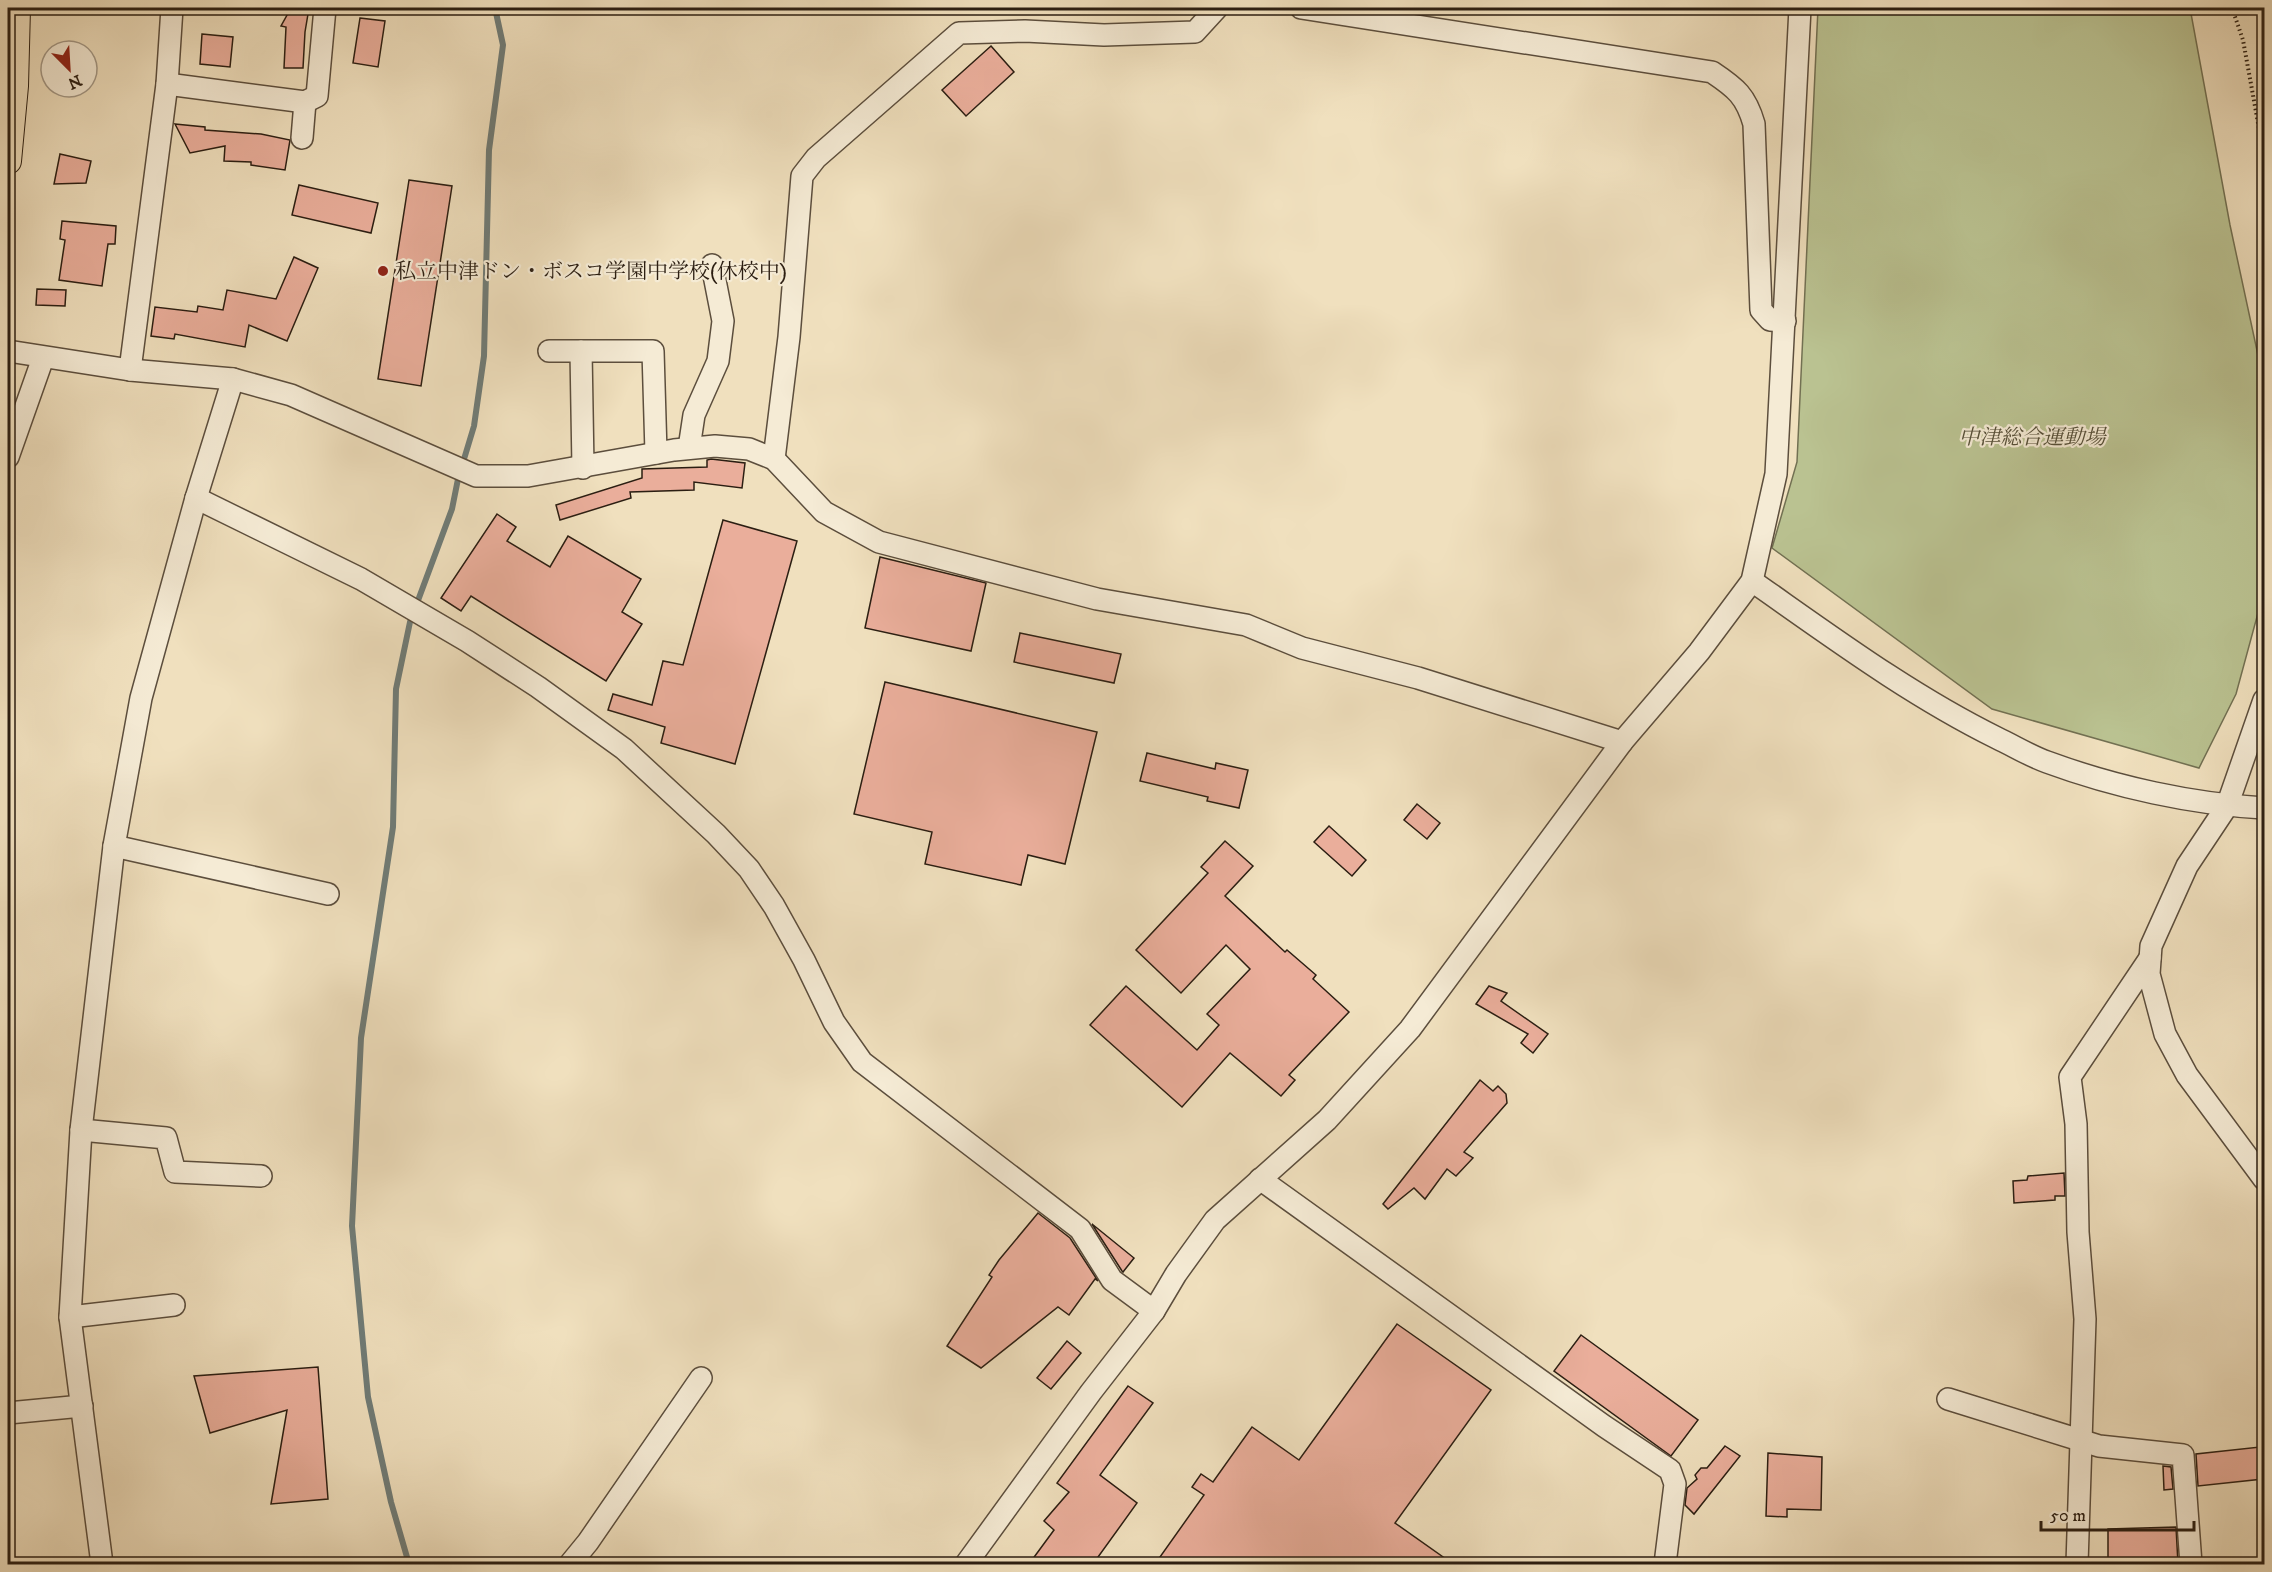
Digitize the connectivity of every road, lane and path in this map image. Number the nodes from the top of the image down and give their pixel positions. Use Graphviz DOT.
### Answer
graph roads {
  1 [pos="17,8"];
  2 [pos="172,8"];
  3 [pos="325,8"];
  4 [pos="1216,8"];
  5 [pos="1301,8"];
  6 [pos="1800,8"];
  7 [pos="2232,8"];
  8 [pos="167,84"];
  9 [pos="305,102"];
  10 [pos="302,138"];
  11 [pos="2265,156"];
  12 [pos="8,161"];
  13 [pos="712,265"];
  14 [pos="1785,321"];
  15 [pos="8,351"];
  16 [pos="549,351"];
  17 [pos="581,351"];
  18 [pos="43,358"];
  19 [pos="130,370"];
  20 [pos="233,379"];
  21 [pos="689,448"];
  22 [pos="656,453"];
  23 [pos="8,457"];
  24 [pos="774,459"];
  25 [pos="583,468"];
  26 [pos="196,498"];
  27 [pos="1752,581"];
  28 [pos="2265,699"];
  29 [pos="1622,742"];
  30 [pos="2227,806"];
  31 [pos="2265,808"];
  32 [pos="114,846"];
  33 [pos="328,894"];
  34 [pos="2150,958"];
  35 [pos="81,1130"];
  36 [pos="2261,1166"];
  37 [pos="261,1176"];
  38 [pos="1260,1179"];
  39 [pos="174,1305"];
  40 [pos="1154,1311"];
  41 [pos="70,1317"];
  42 [pos="701,1378"];
  43 [pos="1948,1399"];
  44 [pos="82,1406"];
  45 [pos="8,1413"];
  46 [pos="2080,1440"];
  47 [pos="102,1564"];
  48 [pos="570,1564"];
  49 [pos="966,1564"];
  50 [pos="1665,1564"];
  51 [pos="2077,1564"];
  52 [pos="2191,1564"];
  1 -- 12 [label="main road"];
  2 -- 8 [label="street"];
  3 -- 9 [label="street"];
  4 -- 24 [label="street"];
  5 -- 14 [label="street"];
  6 -- 14 [label="street"];
  7 -- 11 [label="path"];
  8 -- 9 [label="street"];
  8 -- 19 [label="street"];
  9 -- 10 [label="street"];
  13 -- 21 [label="street"];
  14 -- 27 [label="street"];
  15 -- 18 [label="street"];
  16 -- 17 [label="street"];
  17 -- 22 [label="street"];
  17 -- 25 [label="street"];
  18 -- 19 [label="street"];
  18 -- 23 [label="street"];
  19 -- 20 [label="street"];
  20 -- 25 [label="street"];
  20 -- 26 [label="street"];
  21 -- 22 [label="street"];
  21 -- 24 [label="street"];
  22 -- 25 [label="street"];
  24 -- 29 [label="street"];
  26 -- 32 [label="street"];
  26 -- 40 [label="street"];
  27 -- 29 [label="street"];
  27 -- 30 [label="street"];
  28 -- 30 [label="street"];
  29 -- 38 [label="street"];
  30 -- 31 [label="street"];
  30 -- 34 [label="street"];
  32 -- 33 [label="street"];
  32 -- 35 [label="street"];
  34 -- 36 [label="street"];
  34 -- 46 [label="street"];
  35 -- 37 [label="street"];
  35 -- 41 [label="street"];
  38 -- 40 [label="street"];
  38 -- 50 [label="street"];
  39 -- 41 [label="street"];
  40 -- 49 [label="street"];
  41 -- 44 [label="street"];
  42 -- 48 [label="street"];
  43 -- 46 [label="street"];
  44 -- 45 [label="street"];
  44 -- 47 [label="street"];
  46 -- 51 [label="street"];
  46 -- 52 [label="street"];
}
